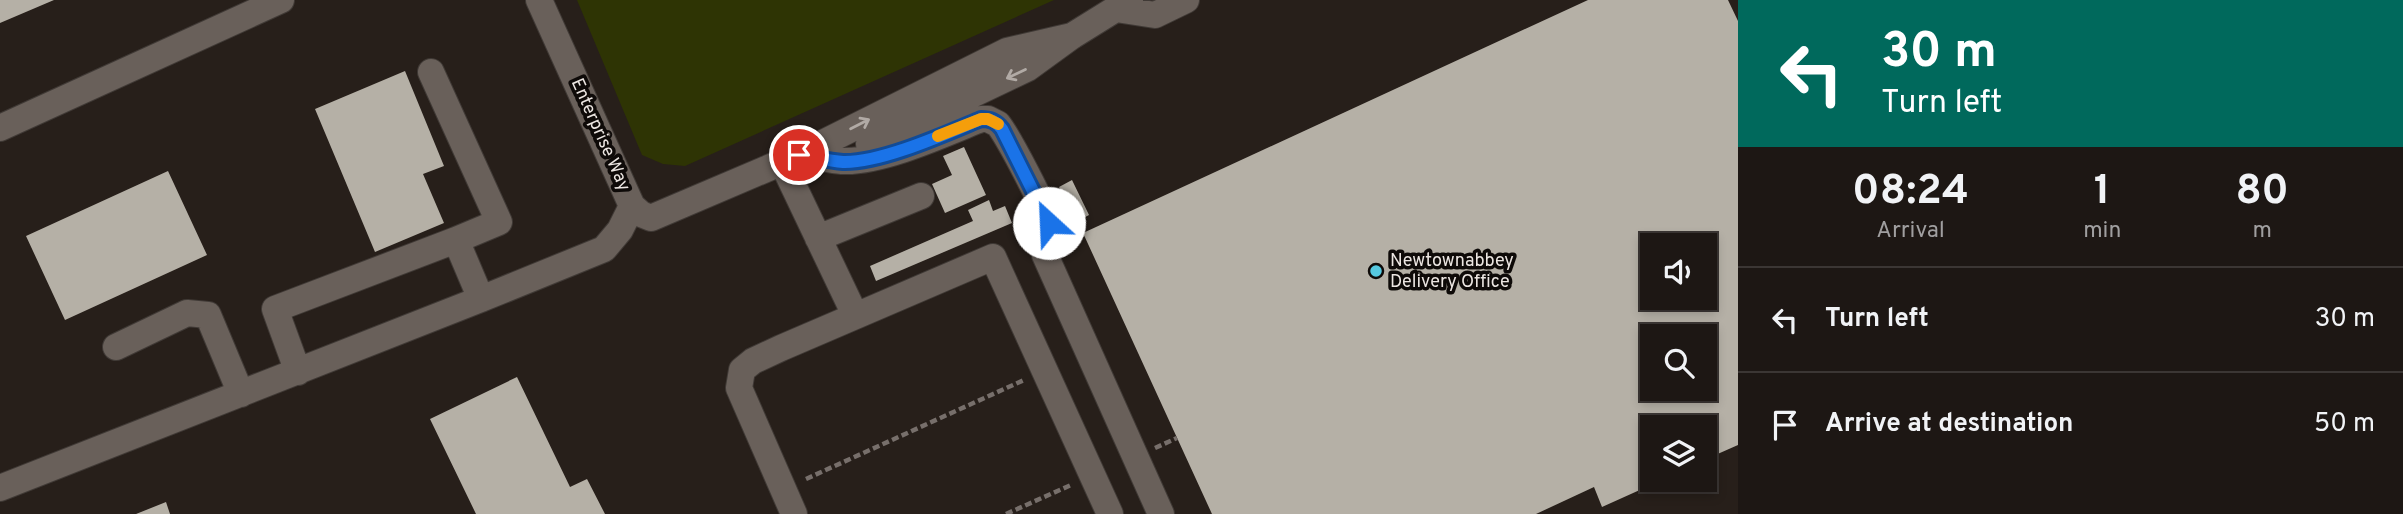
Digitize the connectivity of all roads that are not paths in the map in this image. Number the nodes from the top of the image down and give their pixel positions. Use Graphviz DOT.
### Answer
graph roads {
  1 [pos="281,0"];
  2 [pos="539,0"];
  3 [pos="1123,5"];
  4 [pos="1175,5"];
  5 [pos="241,9"];
  6 [pos="1072,36"];
  7 [pos="431,72"];
  8 [pos="0,128"];
  9 [pos="801,158"];
  10 [pos="921,195"];
  11 [pos="632,206"];
  12 [pos="818,238"];
  13 [pos="456,240"];
  14 [pos="481,299"];
  15 [pos="855,315"];
  16 [pos="116,347"];
  17 [pos="298,372"];
  18 [pos="241,394"];
  19 [pos="0,488"];
  20 [pos="794,514"];
  21 [pos="1110,514"];
  22 [pos="1161,514"];
  1 -- 5 [label="street"];
  2 -- 11 [label="street, Enterprise Way"];
  3 -- 4 [label="street"];
  3 -- 6 [label="street"];
  5 -- 8 [label="street"];
  9 -- 6 [label="street, Enterprise Way, one-way"];
  6 -- 9 [label="street, one-way"];
  7 -- 13 [label="street"];
  9 -- 11 [label="street, Enterprise Way"];
  9 -- 12 [label="street"];
  9 -- 22 [label="street"];
  10 -- 12 [label="street"];
  11 -- 14 [label="street"];
  12 -- 15 [label="street"];
  13 -- 14 [label="street"];
  13 -- 17 [label="street"];
  14 -- 17 [label="street"];
  15 -- 20 [label="street"];
  15 -- 21 [label="street"];
  16 -- 18 [label="street"];
  17 -- 18 [label="street"];
  18 -- 19 [label="street"];
}
